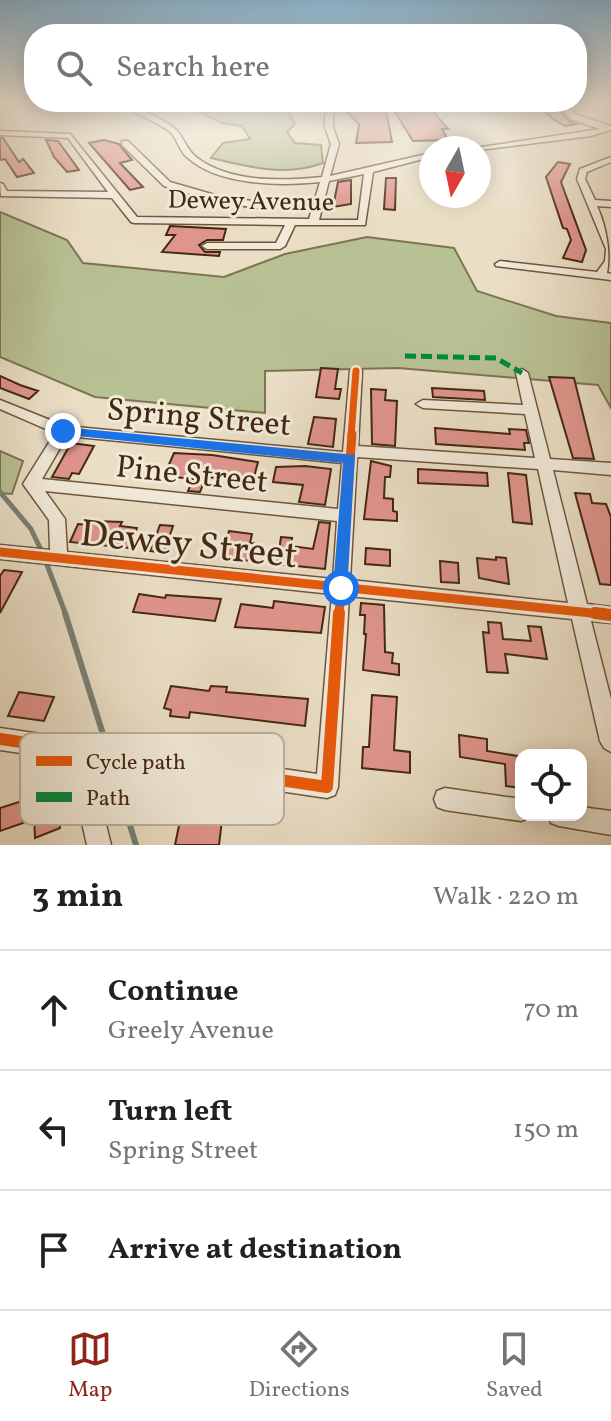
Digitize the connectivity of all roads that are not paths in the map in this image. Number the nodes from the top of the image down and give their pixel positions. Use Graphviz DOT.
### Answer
graph roads {
  1 [pos="73,140"];
  2 [pos="177,140"];
  3 [pos="334,140"];
  4 [pos="542,140"];
  5 [pos="125,143"];
  6 [pos="491,147"];
  7 [pos="419,158"];
  8 [pos="611,159"];
  9 [pos="369,170"];
  10 [pos="323,180"];
  11 [pos="273,183"];
  12 [pos="2,190"];
  13 [pos="116,195"];
  14 [pos="592,203"];
  15 [pos="611,204"];
  16 [pos="263,206"];
  17 [pos="260,223"];
  18 [pos="291,223"];
  19 [pos="313,223"];
  20 [pos="207,246"];
  21 [pos="500,264"];
  22 [pos="606,276"];
  23 [pos="356,371"];
  24 [pos="522,373"];
  25 [pos="0,404"];
  26 [pos="423,404"];
  27 [pos="531,410"];
  28 [pos="63,431"];
  29 [pos="350,455"];
  30 [pos="544,464"];
  31 [pos="611,469"];
  32 [pos="31,484"];
  33 [pos="346,516"];
  34 [pos="0,552"];
  35 [pos="59,557"];
  36 [pos="341,588"];
  37 [pos="580,613"];
  38 [pos="611,615"];
  39 [pos="0,739"];
  40 [pos="611,741"];
  41 [pos="20,742"];
  42 [pos="284,781"];
  43 [pos="445,799"];
  44 [pos="515,809"];
  45 [pos="587,819"];
  46 [pos="611,823"];
  47 [pos="97,825"];
  48 [pos="99,845"];
  1 -- 13 [label="street"];
  2 -- 11 [label="street"];
  3 -- 10 [label="street"];
  4 -- 6 [label="street"];
  5 -- 16 [label="street"];
  7 -- 9 [label="street"];
  8 -- 14 [label="street"];
  9 -- 10 [label="street"];
  9 -- 19 [label="street, Dewey Avenue"];
  10 -- 11 [label="street"];
  10 -- 19 [label="street"];
  11 -- 16 [label="street"];
  12 -- 13 [label="street"];
  13 -- 17 [label="street, Dewey Avenue"];
  14 -- 15 [label="street"];
  14 -- 22 [label="street"];
  16 -- 17 [label="street"];
  17 -- 18 [label="street, Dewey Avenue"];
  18 -- 19 [label="street, Dewey Avenue"];
  18 -- 20 [label="street"];
  21 -- 22 [label="street"];
  23 -- 29 [label="street"];
  24 -- 27 [label="street"];
  25 -- 28 [label="street, Spring Street"];
  26 -- 27 [label="street"];
  27 -- 30 [label="street"];
  28 -- 29 [label="street, Spring Street"];
  28 -- 32 [label="street"];
  29 -- 30 [label="street, Spring Street"];
  29 -- 33 [label="street"];
  30 -- 31 [label="street, Spring Street"];
  30 -- 37 [label="street"];
  32 -- 33 [label="street, Pine Street"];
  32 -- 35 [label="street"];
  33 -- 36 [label="street"];
  34 -- 35 [label="street, Dewey Street"];
  35 -- 36 [label="street, Dewey Street"];
  36 -- 37 [label="street, Dewey Street"];
  36 -- 42 [label="street"];
  37 -- 38 [label="street, Dewey Street"];
  37 -- 40 [label="street"];
  39 -- 41 [label="street"];
  43 -- 44 [label="street"];
  45 -- 46 [label="street"];
  47 -- 48 [label="street"];
}
